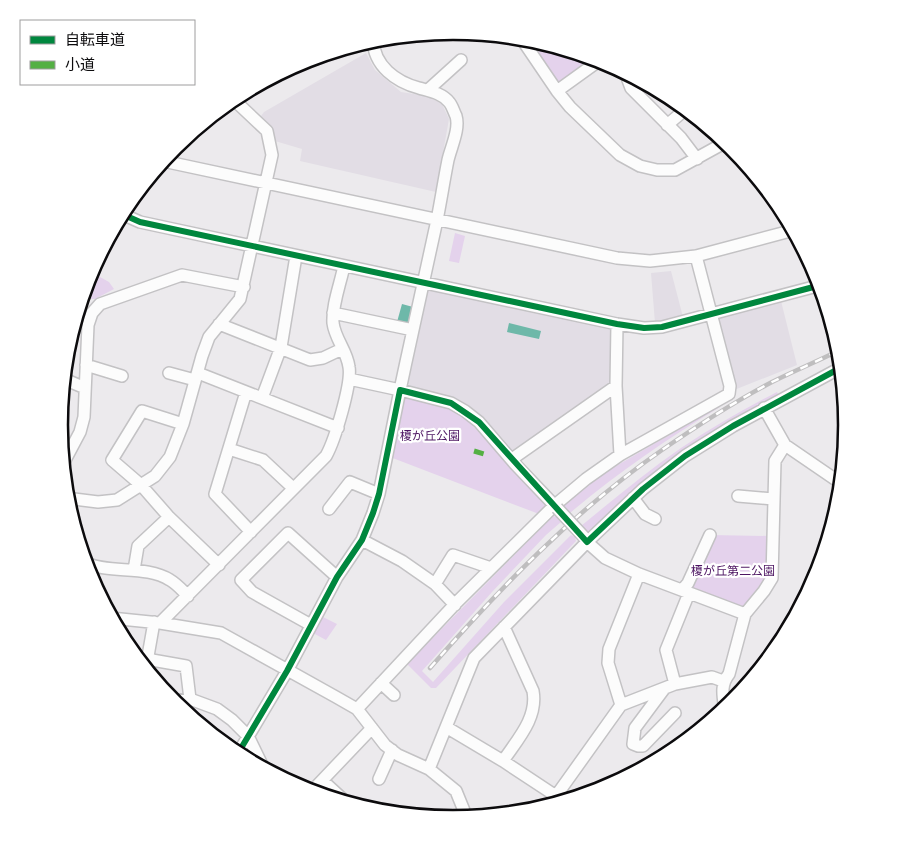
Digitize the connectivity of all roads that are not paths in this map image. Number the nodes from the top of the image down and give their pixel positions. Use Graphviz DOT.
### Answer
graph roads {
  1 [pos="527,47"];
  2 [pos="375,48"];
  3 [pos="461,60"];
  4 [pos="592,66"];
  5 [pos="629,83"];
  6 [pos="634,85"];
  7 [pos="631,88"];
  8 [pos="429,89"];
  9 [pos="557,91"];
  10 [pos="239,105"];
  11 [pos="680,114"];
  12 [pos="667,125"];
  13 [pos="719,146"];
  14 [pos="697,159"];
  15 [pos="172,163"];
  16 [pos="266,182"];
  17 [pos="129,217"];
  18 [pos="437,219"];
  19 [pos="786,232"];
  20 [pos="252,247"];
  21 [pos="296,256"];
  22 [pos="696,256"];
  23 [pos="344,266"];
  24 [pos="423,283"];
  25 [pos="244,287"];
  26 [pos="813,287"];
  27 [pos="333,313"];
  28 [pos="710,315"];
  29 [pos="219,324"];
  30 [pos="617,324"];
  31 [pos="413,330"];
  32 [pos="280,349"];
  33 [pos="342,349"];
  34 [pos="86,365"];
  35 [pos="835,371"];
  36 [pos="169,373"];
  37 [pos="122,376"];
  38 [pos="196,376"];
  39 [pos="349,379"];
  40 [pos="70,382"];
  41 [pos="616,386"];
  42 [pos="85,388"];
  43 [pos="400,390"];
  44 [pos="246,392"];
  45 [pos="262,398"];
  46 [pos="764,408"];
  47 [pos="183,424"];
  48 [pos="338,428"];
  49 [pos="785,445"];
  50 [pos="230,449"];
  51 [pos="69,452"];
  52 [pos="620,455"];
  53 [pos="512,459"];
  54 [pos="835,480"];
  55 [pos="141,485"];
  56 [pos="293,488"];
  57 [pos="378,494"];
  58 [pos="738,496"];
  59 [pos="633,498"];
  60 [pos="75,499"];
  61 [pos="773,499"];
  62 [pos="556,507"];
  63 [pos="329,509"];
  64 [pos="169,517"];
  65 [pos="655,519"];
  66 [pos="252,532"];
  67 [pos="710,535"];
  68 [pos="362,540"];
  69 [pos="586,540"];
  70 [pos="94,565"];
  71 [pos="219,565"];
  72 [pos="491,568"];
  73 [pos="134,570"];
  74 [pos="639,574"];
  75 [pos="337,577"];
  76 [pos="435,584"];
  77 [pos="686,591"];
  78 [pos="188,596"];
  79 [pos="455,605"];
  80 [pos="745,614"];
  81 [pos="120,619"];
  82 [pos="157,622"];
  83 [pos="311,625"];
  84 [pos="504,627"];
  85 [pos="287,671"];
  86 [pos="723,681"];
  87 [pos="381,684"];
  88 [pos="670,686"];
  89 [pos="394,695"];
  90 [pos="190,699"];
  91 [pos="183,700"];
  92 [pos="724,700"];
  93 [pos="621,705"];
  94 [pos="357,710"];
  95 [pos="676,713"];
  96 [pos="446,727"];
  97 [pos="372,728"];
  98 [pos="248,736"];
  99 [pos="242,748"];
  100 [pos="392,750"];
  101 [pos="258,757"];
  102 [pos="502,761"];
  103 [pos="429,769"];
  104 [pos="379,779"];
  105 [pos="323,781"];
  106 [pos="317,786"];
  107 [pos="336,793"];
  108 [pos="557,797"];
  109 [pos="552,798"];
  110 [pos="464,811"];
  1 -- 9 [label="street"];
  2 -- 8 [label="street"];
  3 -- 8 [label="street"];
  4 -- 9 [label="street"];
  5 -- 7 [label="street"];
  6 -- 7 [label="street"];
  7 -- 12 [label="street"];
  8 -- 18 [label="street"];
  9 -- 14 [label="street"];
  10 -- 16 [label="street"];
  11 -- 12 [label="street"];
  12 -- 14 [label="street"];
  13 -- 14 [label="street"];
  15 -- 16 [label="street"];
  16 -- 18 [label="street"];
  16 -- 20 [label="street"];
  17 -- 20 [label="street"];
  18 -- 22 [label="street"];
  18 -- 24 [label="street"];
  19 -- 22 [label="street"];
  20 -- 21 [label="street"];
  20 -- 25 [label="street"];
  21 -- 23 [label="street"];
  21 -- 32 [label="street"];
  22 -- 28 [label="street"];
  23 -- 24 [label="street"];
  23 -- 27 [label="street"];
  24 -- 30 [label="street"];
  24 -- 31 [label="street"];
  25 -- 29 [label="street"];
  25 -- 34 [label="street"];
  26 -- 28 [label="street"];
  27 -- 31 [label="street"];
  27 -- 33 [label="street"];
  28 -- 30 [label="street"];
  28 -- 52 [label="street"];
  29 -- 32 [label="street"];
  29 -- 38 [label="street"];
  30 -- 41 [label="street"];
  31 -- 43 [label="street"];
  32 -- 33 [label="street"];
  32 -- 45 [label="street"];
  33 -- 39 [label="street"];
  34 -- 37 [label="street"];
  34 -- 42 [label="street"];
  35 -- 46 [label="street"];
  36 -- 38 [label="street"];
  38 -- 44 [label="street"];
  38 -- 47 [label="street"];
  39 -- 43 [label="street"];
  39 -- 48 [label="street"];
  40 -- 42 [label="street"];
  41 -- 52 [label="street"];
  41 -- 53 [label="street"];
  42 -- 51 [label="street"];
  43 -- 53 [label="street"];
  43 -- 57 [label="street"];
  44 -- 45 [label="street"];
  44 -- 50 [label="street"];
  45 -- 48 [label="street"];
  46 -- 49 [label="street"];
  46 -- 59 [label="street"];
  47 -- 55 [label="street"];
  47 -- 55 [label="street"];
  48 -- 56 [label="street"];
  49 -- 54 [label="street"];
  49 -- 61 [label="street"];
  50 -- 56 [label="street"];
  50 -- 66 [label="street"];
  52 -- 62 [label="street"];
  53 -- 62 [label="street"];
  55 -- 60 [label="street"];
  55 -- 64 [label="street"];
  56 -- 66 [label="street"];
  57 -- 63 [label="street"];
  57 -- 68 [label="street"];
  58 -- 61 [label="street"];
  59 -- 65 [label="street"];
  59 -- 69 [label="street"];
  61 -- 80 [label="street"];
  62 -- 69 [label="street, bridge"];
  62 -- 72 [label="street"];
  64 -- 71 [label="street"];
  64 -- 73 [label="street"];
  66 -- 71 [label="street"];
  67 -- 77 [label="street"];
  68 -- 75 [label="street"];
  68 -- 76 [label="street"];
  69 -- 74 [label="street"];
  69 -- 84 [label="street"];
  70 -- 73 [label="street"];
  71 -- 78 [label="street"];
  72 -- 76 [label="street"];
  72 -- 79 [label="street"];
  73 -- 78 [label="street"];
  74 -- 77 [label="street"];
  74 -- 93 [label="street"];
  75 -- 83 [label="street"];
  75 -- 83 [label="street"];
  76 -- 79 [label="street"];
  77 -- 80 [label="street"];
  77 -- 88 [label="street"];
  78 -- 82 [label="street"];
  79 -- 87 [label="street"];
  80 -- 86 [label="street"];
  81 -- 82 [label="street"];
  82 -- 85 [label="street"];
  82 -- 90 [label="street"];
  83 -- 85 [label="street"];
  84 -- 96 [label="street"];
  84 -- 102 [label="street"];
  85 -- 94 [label="street"];
  85 -- 98 [label="street"];
  86 -- 88 [label="street"];
  86 -- 92 [label="street"];
  87 -- 89 [label="street"];
  87 -- 94 [label="street"];
  88 -- 93 [label="street"];
  88 -- 95 [label="street"];
  90 -- 91 [label="street"];
  90 -- 98 [label="street"];
  93 -- 108 [label="street"];
  94 -- 97 [label="street"];
  96 -- 102 [label="street"];
  96 -- 103 [label="street"];
  97 -- 100 [label="street"];
  97 -- 105 [label="street"];
  98 -- 99 [label="street"];
  98 -- 101 [label="street"];
  100 -- 103 [label="street"];
  100 -- 104 [label="street"];
  102 -- 109 [label="street"];
  103 -- 110 [label="street"];
  105 -- 106 [label="street"];
  105 -- 107 [label="street"];
}
